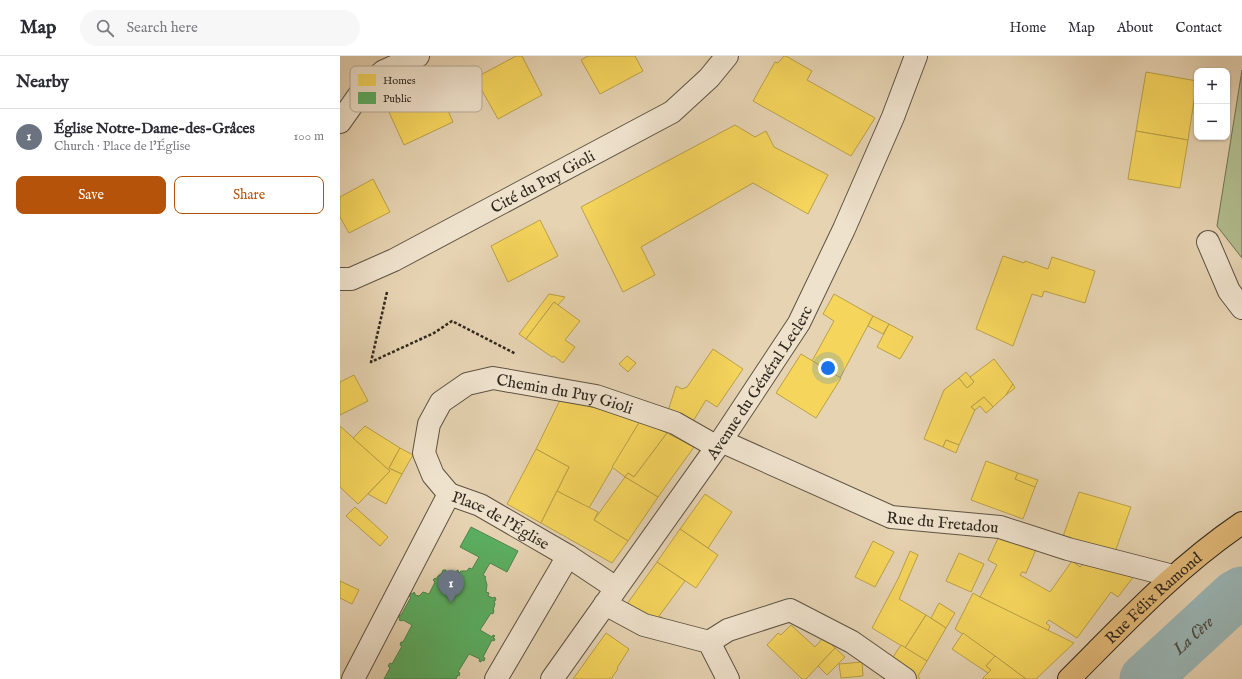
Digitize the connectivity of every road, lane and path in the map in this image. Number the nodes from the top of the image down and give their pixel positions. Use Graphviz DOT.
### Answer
graph roads {
  1 [pos="418,56"];
  2 [pos="727,56"];
  3 [pos="916,56"];
  4 [pos="395,66"];
  5 [pos="350,108"];
  6 [pos="340,122"];
  7 [pos="1208,242"];
  8 [pos="394,260"];
  9 [pos="340,280"];
  10 [pos="1242,308"];
  11 [pos="525,383"];
  12 [pos="719,444"];
  13 [pos="449,494"];
  14 [pos="1242,523"];
  15 [pos="568,556"];
  16 [pos="1173,576"];
  17 [pos="611,596"];
  18 [pos="709,642"];
  19 [pos="353,679"];
  20 [pos="496,679"];
  21 [pos="552,679"];
  22 [pos="728,679"];
  23 [pos="905,679"];
  24 [pos="1069,679"];
  1 -- 4 [label="street"];
  2 -- 8 [label="street, Cité du Puy Gioli"];
  3 -- 12 [label="street, Avenue du Général Leclerc"];
  5 -- 6 [label="street"];
  7 -- 10 [label="street"];
  8 -- 9 [label="street, Cité du Puy Gioli"];
  8 -- 11 [label="path"];
  11 -- 12 [label="street, Chemin du Puy Gioli"];
  11 -- 13 [label="street, Chemin du Puy Gioli"];
  12 -- 16 [label="street, Rue du Fretadou"];
  12 -- 17 [label="street, Avenue du Général Leclerc"];
  13 -- 15 [label="street, Place de l'Église"];
  13 -- 19 [label="street, Place de l'Église"];
  14 -- 16 [label="main road, Rue Félix Ramond"];
  15 -- 17 [label="street"];
  15 -- 20 [label="street, Place de l'Église"];
  16 -- 24 [label="main road, Rue Félix Ramond"];
  17 -- 18 [label="street"];
  17 -- 21 [label="street, Avenue du Général Leclerc"];
  18 -- 22 [label="street"];
  18 -- 23 [label="street"];
}
